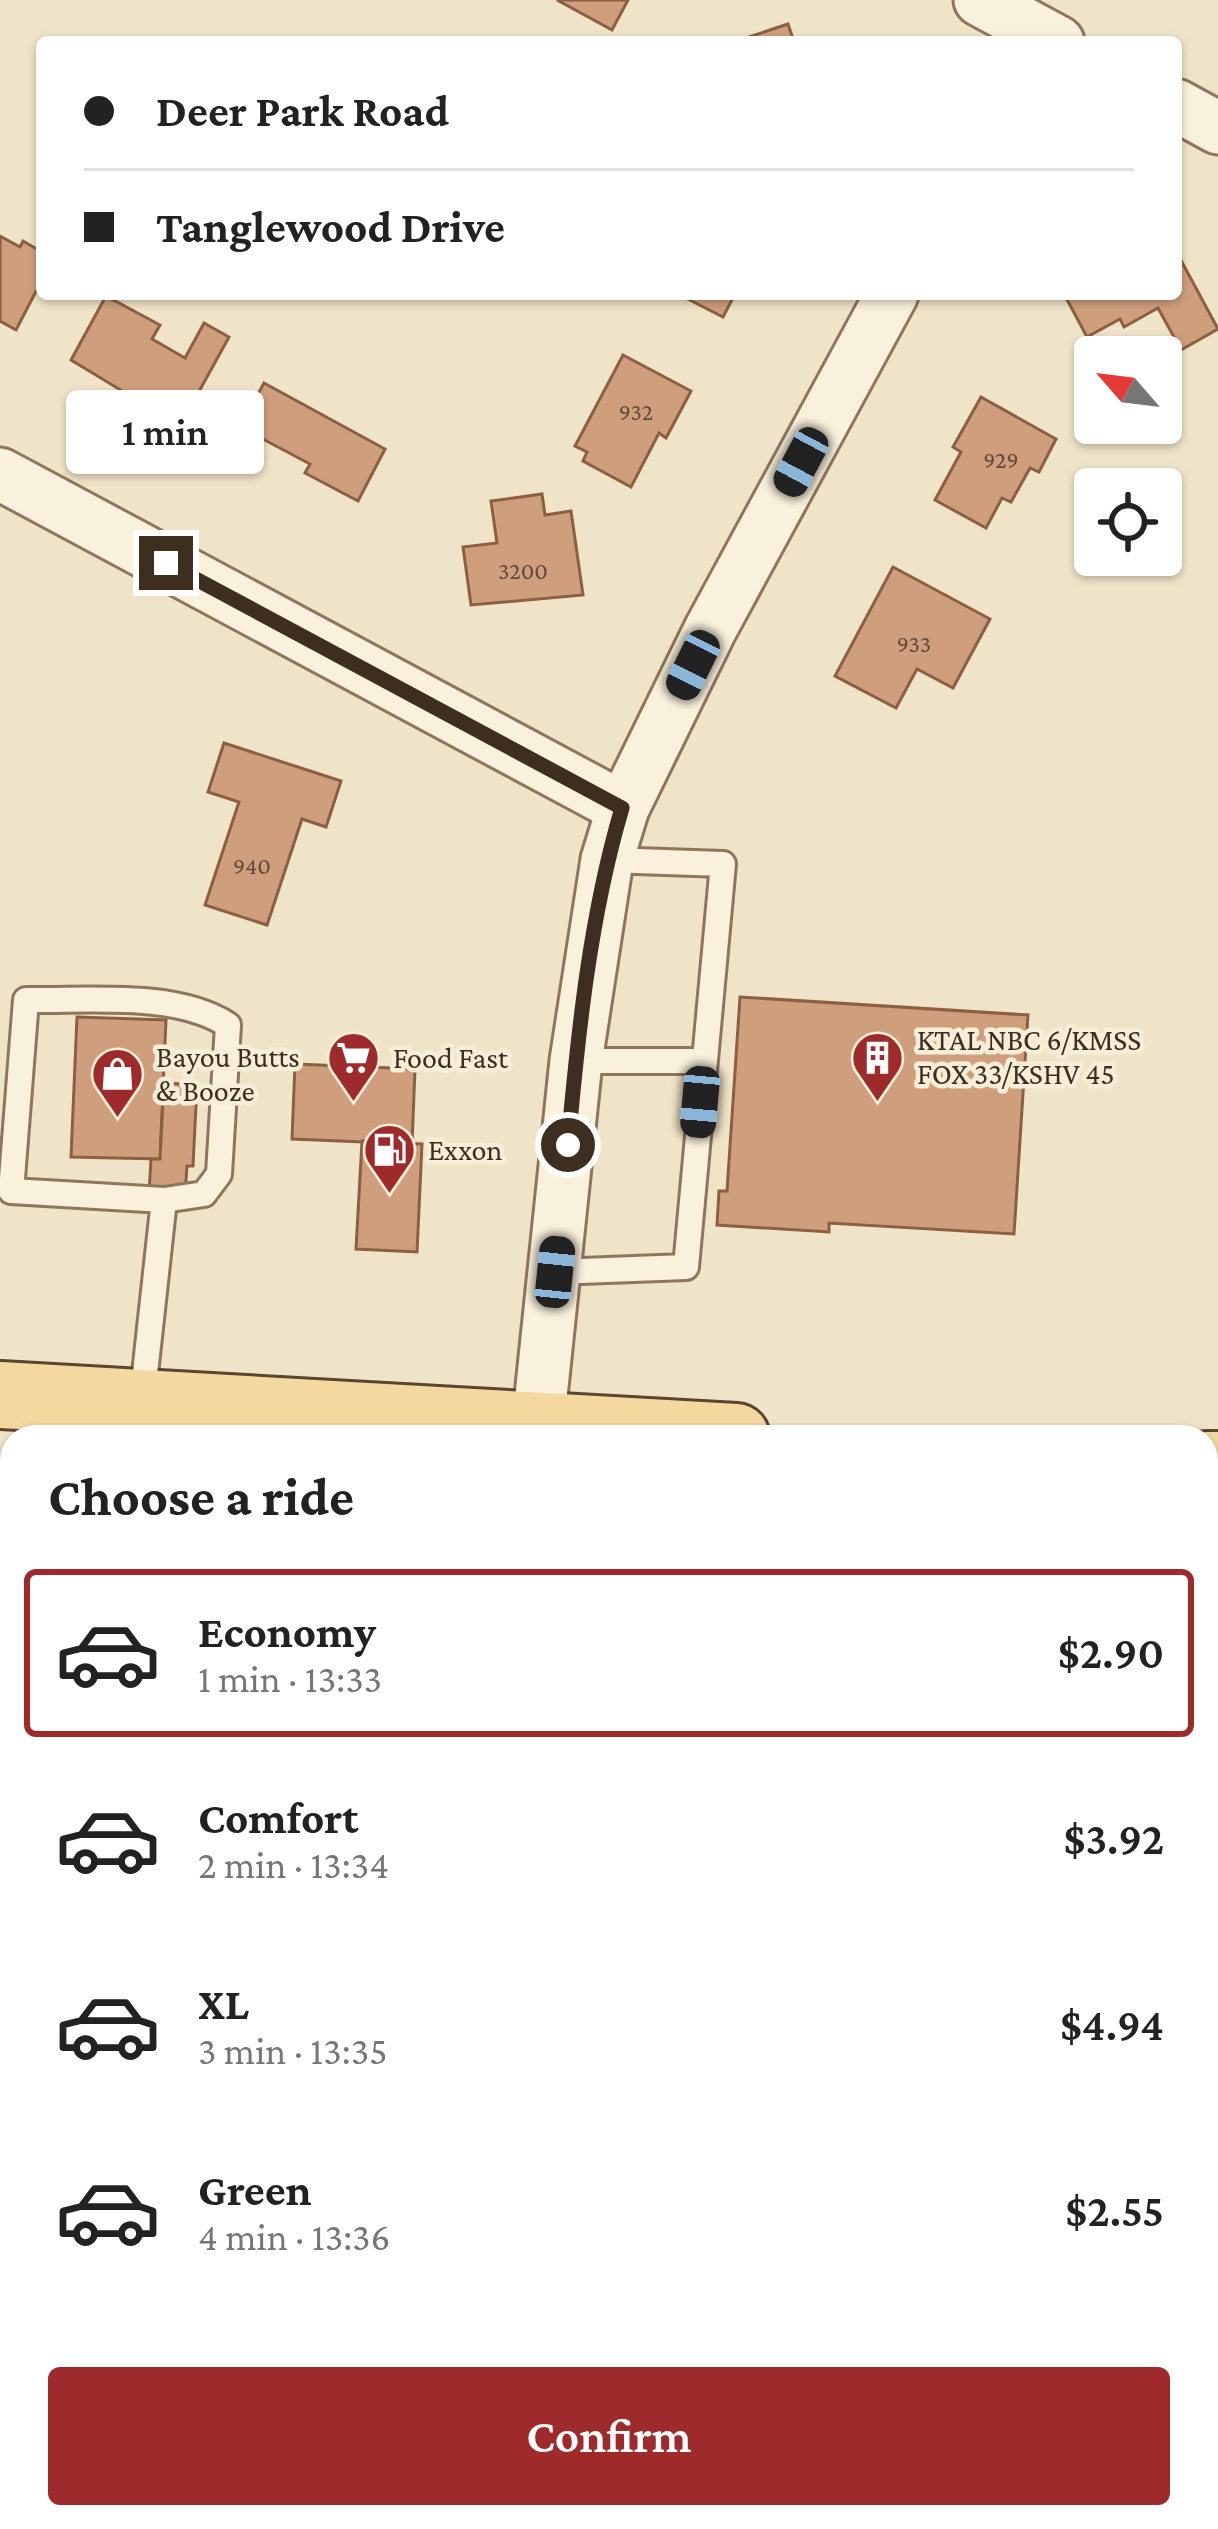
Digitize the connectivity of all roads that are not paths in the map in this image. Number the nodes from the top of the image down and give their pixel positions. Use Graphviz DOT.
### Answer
graph roads {
  1 [pos="980,0"];
  2 [pos="1043,28"];
  3 [pos="1182,108"];
  4 [pos="1218,128"];
  5 [pos="889,300"];
  6 [pos="0,474"];
  7 [pos="622,808"];
  8 [pos="607,860"];
  9 [pos="576,1061"];
  10 [pos="704,1061"];
  11 [pos="164,1200"];
  12 [pos="555,1272"];
  13 [pos="0,1395"];
  14 [pos="142,1403"];
  15 [pos="538,1425"];
  1 -- 2 [label="street"];
  3 -- 4 [label="street"];
  5 -- 7 [label="street"];
  6 -- 7 [label="street"];
  7 -- 8 [label="street"];
  8 -- 9 [label="street"];
  8 -- 10 [label="lane"];
  9 -- 10 [label="lane"];
  9 -- 12 [label="street"];
  10 -- 12 [label="lane"];
  11 -- 11 [label="lane"];
  11 -- 14 [label="lane"];
  12 -- 15 [label="street"];
  13 -- 14 [label="main road"];
  14 -- 15 [label="main road"];
}
